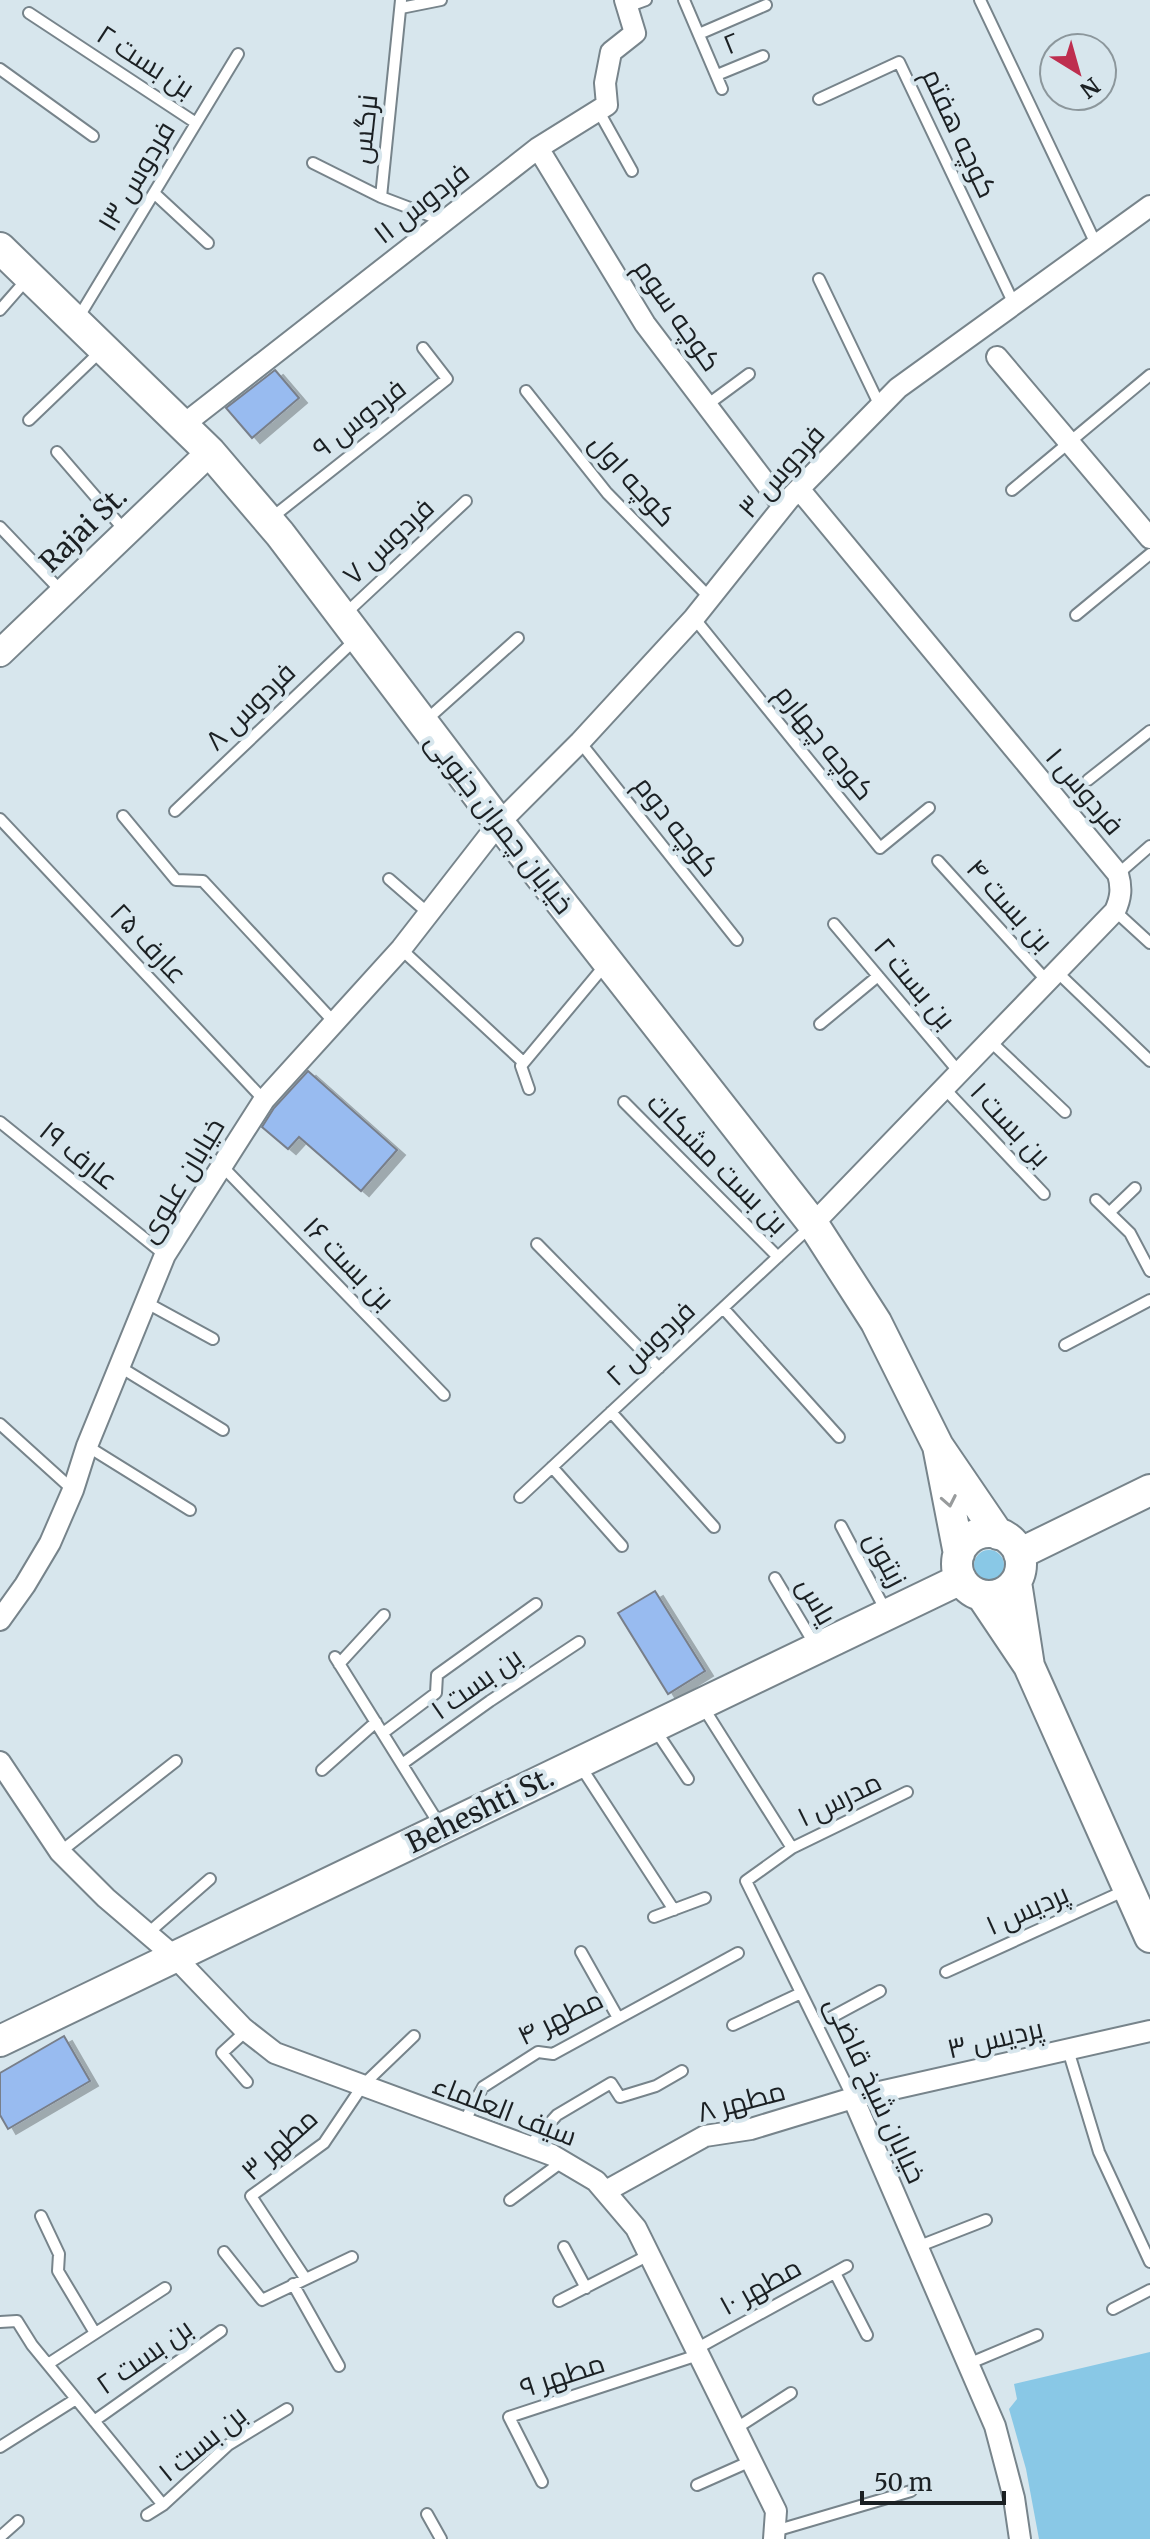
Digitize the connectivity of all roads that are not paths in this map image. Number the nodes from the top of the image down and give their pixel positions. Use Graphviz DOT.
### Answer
graph roads {
  1 [pos="441,0"];
  2 [pos="684,0"];
  3 [pos="980,0"];
  4 [pos="633,2"];
  5 [pos="401,4"];
  6 [pos="766,5"];
  7 [pos="29,13"];
  8 [pos="699,34"];
  9 [pos="238,54"];
  10 [pos="763,56"];
  11 [pos="0,69"];
  12 [pos="717,75"];
  13 [pos="722,89"];
  14 [pos="819,99"];
  15 [pos="598,110"];
  16 [pos="196,123"];
  17 [pos="93,136"];
  18 [pos="538,148"];
  19 [pos="313,163"];
  20 [pos="632,171"];
  21 [pos="154,193"];
  22 [pos="381,197"];
  23 [pos="1150,206"];
  24 [pos="444,221"];
  25 [pos="208,243"];
  26 [pos="1096,244"];
  27 [pos="0,248"];
  28 [pos="30,277"];
  29 [pos="819,279"];
  30 [pos="1014,304"];
  31 [pos="0,310"];
  32 [pos="76,322"];
  33 [pos="103,348"];
  34 [pos="423,348"];
  35 [pos="997,357"];
  36 [pos="749,374"];
  37 [pos="1150,375"];
  38 [pos="526,391"];
  39 [pos="707,405"];
  40 [pos="880,406"];
  41 [pos="29,420"];
  42 [pos="183,425"];
  43 [pos="1069,443"];
  44 [pos="57,452"];
  45 [pos="210,452"];
  46 [pos="799,489"];
  47 [pos="1012,490"];
  48 [pos="466,501"];
  49 [pos="783,506"];
  50 [pos="269,520"];
  51 [pos="0,527"];
  52 [pos="126,532"];
  53 [pos="1150,538"];
  54 [pos="1150,554"];
  55 [pos="62,593"];
  56 [pos="710,598"];
  57 [pos="1076,615"];
  58 [pos="694,618"];
  59 [pos="351,626"];
  60 [pos="518,638"];
  61 [pos="0,653"];
  62 [pos="423,723"];
  63 [pos="1150,731"];
  64 [pos="580,742"];
  65 [pos="1088,780"];
  66 [pos="929,808"];
  67 [pos="175,811"];
  68 [pos="123,816"];
  69 [pos="0,819"];
  70 [pos="499,823"];
  71 [pos="1150,846"];
  72 [pos="938,861"];
  73 [pos="1118,874"];
  74 [pos="389,879"];
  75 [pos="1115,911"];
  76 [pos="428,913"];
  77 [pos="834,924"];
  78 [pos="737,940"];
  79 [pos="1150,943"];
  80 [pos="401,949"];
  81 [pos="607,962"];
  82 [pos="878,976"];
  83 [pos="1052,976"];
  84 [pos="334,1022"];
  85 [pos="820,1024"];
  86 [pos="989,1040"];
  87 [pos="1150,1061"];
  88 [pos="523,1062"];
  89 [pos="959,1072"];
  90 [pos="944,1087"];
  91 [pos="529,1089"];
  92 [pos="264,1100"];
  93 [pos="624,1102"];
  94 [pos="1065,1112"];
  95 [pos="1,1125"];
  96 [pos="220,1165"];
  97 [pos="1135,1188"];
  98 [pos="1044,1194"];
  99 [pos="1096,1200"];
  100 [pos="1110,1212"];
  101 [pos="813,1224"];
  102 [pos="537,1244"];
  103 [pos="165,1255"];
  104 [pos="778,1257"];
  105 [pos="1150,1271"];
  106 [pos="1150,1300"];
  107 [pos="147,1303"];
  108 [pos="723,1308"];
  109 [pos="213,1339"];
  110 [pos="1065,1345"];
  111 [pos="120,1367"];
  112 [pos="659,1368"];
  113 [pos="444,1395"];
  114 [pos="611,1412"];
  115 [pos="0,1424"];
  116 [pos="223,1430"];
  117 [pos="839,1437"];
  118 [pos="87,1446"];
  119 [pos="938,1446"];
  120 [pos="552,1467"];
  121 [pos="73,1490"];
  122 [pos="1150,1490"];
  123 [pos="520,1497"];
  124 [pos="190,1510"];
  125 [pos="841,1526"];
  126 [pos="714,1527"];
  127 [pos="622,1546"];
  128 [pos="1011,1556"];
  129 [pos="967,1576"];
  130 [pos="775,1578"];
  131 [pos="536,1604"];
  132 [pos="888,1614"];
  133 [pos="384,1615"];
  134 [pos="0,1620"];
  135 [pos="579,1642"];
  136 [pos="817,1649"];
  137 [pos="1029,1666"];
  138 [pos="701,1704"];
  139 [pos="376,1722"];
  140 [pos="654,1727"];
  141 [pos="383,1733"];
  142 [pos="176,1761"];
  143 [pos="0,1762"];
  144 [pos="578,1763"];
  145 [pos="402,1764"];
  146 [pos="322,1770"];
  147 [pos="688,1779"];
  148 [pos="907,1792"];
  149 [pos="443,1829"];
  150 [pos="792,1848"];
  151 [pos="60,1852"];
  152 [pos="210,1879"];
  153 [pos="1129,1889"];
  154 [pos="705,1898"];
  155 [pos="674,1910"];
  156 [pos="654,1917"];
  157 [pos="147,1934"];
  158 [pos="1150,1937"];
  159 [pos="581,1952"];
  160 [pos="738,1953"];
  161 [pos="175,1957"];
  162 [pos="946,1972"];
  163 [pos="880,1991"];
  164 [pos="801,1993"];
  165 [pos="617,2016"];
  166 [pos="733,2025"];
  167 [pos="817,2025"];
  168 [pos="246,2031"];
  169 [pos="1150,2031"];
  170 [pos="414,2036"];
  171 [pos="0,2041"];
  172 [pos="1068,2050"];
  173 [pos="682,2071"];
  174 [pos="247,2082"];
  175 [pos="363,2085"];
  176 [pos="853,2098"];
  177 [pos="464,2122"];
  178 [pos="529,2146"];
  179 [pos="564,2160"];
  180 [pos="606,2191"];
  181 [pos="510,2200"];
  182 [pos="41,2216"];
  183 [pos="986,2220"];
  184 [pos="564,2247"];
  185 [pos="917,2247"];
  186 [pos="224,2252"];
  187 [pos="649,2255"];
  188 [pos="352,2257"];
  189 [pos="1150,2262"];
  190 [pos="847,2266"];
  191 [pos="835,2273"];
  192 [pos="305,2278"];
  193 [pos="293,2284"];
  194 [pos="165,2288"];
  195 [pos="586,2288"];
  196 [pos="1150,2290"];
  197 [pos="559,2301"];
  198 [pos="1113,2309"];
  199 [pos="0,2322"];
  200 [pos="221,2331"];
  201 [pos="95,2333"];
  202 [pos="867,2335"];
  203 [pos="1037,2335"];
  204 [pos="697,2352"];
  205 [pos="48,2364"];
  206 [pos="968,2364"];
  207 [pos="339,2366"];
  208 [pos="791,2393"];
  209 [pos="76,2399"];
  210 [pos="287,2409"];
  211 [pos="94,2421"];
  212 [pos="735,2429"];
  213 [pos="0,2447"];
  214 [pos="751,2461"];
  215 [pos="542,2482"];
  216 [pos="697,2485"];
  217 [pos="911,2491"];
  218 [pos="163,2505"];
  219 [pos="427,2514"];
  220 [pos="147,2515"];
  221 [pos="18,2521"];
  222 [pos="775,2535"];
  223 [pos="0,2537"];
  224 [pos="441,2539"];
  225 [pos="1020,2539"];
  1 -- 5 [label="lane"];
  2 -- 8 [label="lane"];
  3 -- 26 [label="lane"];
  4 -- 15 [label="street"];
  5 -- 22 [label="lane, نرگس"];
  6 -- 8 [label="lane"];
  7 -- 16 [label="lane, بن بست ۲"];
  8 -- 12 [label="lane"];
  9 -- 16 [label="lane, فردوس ۱۳"];
  10 -- 12 [label="lane, ۲"];
  11 -- 17 [label="lane"];
  12 -- 13 [label="lane"];
  14 -- 30 [label="lane, کوچه هفتم"];
  15 -- 18 [label="street, فردوس ۱۱"];
  15 -- 20 [label="lane"];
  16 -- 21 [label="lane, فردوس ۱۳"];
  18 -- 24 [label="street, فردوس ۱۱"];
  18 -- 39 [label="street, کوچه سوم"];
  19 -- 22 [label="lane"];
  21 -- 25 [label="lane"];
  21 -- 32 [label="lane, فردوس ۱۳"];
  22 -- 24 [label="lane, نرگس"];
  23 -- 26 [label="street, فردوس ۳"];
  24 -- 42 [label="street, فردوس ۱۱"];
  26 -- 30 [label="street, فردوس ۳"];
  27 -- 28 [label="main road, خیابان چمران جنوبی"];
  28 -- 31 [label="lane"];
  28 -- 32 [label="main road, خیابان چمران جنوبی"];
  29 -- 40 [label="lane"];
  30 -- 40 [label="street, فردوس ۳"];
  32 -- 33 [label="main road, خیابان چمران جنوبی"];
  33 -- 41 [label="lane"];
  33 -- 42 [label="main road, خیابان چمران جنوبی"];
  34 -- 50 [label="lane, فردوس ۹"];
  35 -- 43 [label="street"];
  36 -- 39 [label="lane"];
  37 -- 43 [label="lane"];
  38 -- 56 [label="lane, کوچه اول"];
  39 -- 49 [label="street, کوچه سوم"];
  40 -- 46 [label="street, فردوس ۳"];
  42 -- 45 [label="main road, خیابان چمران جنوبی"];
  43 -- 47 [label="lane"];
  43 -- 53 [label="street"];
  44 -- 52 [label="lane"];
  45 -- 50 [label="main road, خیابان چمران جنوبی"];
  45 -- 52 [label="street, Rajai St."];
  46 -- 49 [label="street, فردوس ۳"];
  46 -- 73 [label="street, فردوس ۱"];
  48 -- 59 [label="lane, فردوس ۷"];
  49 -- 56 [label="street, فردوس ۳"];
  50 -- 59 [label="main road, خیابان چمران جنوبی"];
  51 -- 55 [label="lane"];
  52 -- 55 [label="street, Rajai St."];
  54 -- 57 [label="lane"];
  55 -- 61 [label="street, Rajai St."];
  56 -- 58 [label="street, فردوس ۳"];
  58 -- 64 [label="street, فردوس ۳"];
  58 -- 66 [label="lane, کوچه چهارم"];
  59 -- 62 [label="main road, خیابان چمران جنوبی"];
  59 -- 67 [label="lane, فردوس ۸"];
  60 -- 62 [label="lane"];
  62 -- 70 [label="main road, خیابان چمران جنوبی"];
  63 -- 65 [label="lane"];
  64 -- 70 [label="street, فردوس ۳"];
  64 -- 78 [label="lane, کوچه دوم"];
  68 -- 84 [label="lane"];
  69 -- 92 [label="lane, عارف ۲۵"];
  70 -- 76 [label="street, خیابان علوی"];
  70 -- 81 [label="main road, خیابان چمران جنوبی"];
  71 -- 73 [label="lane"];
  72 -- 83 [label="lane, بن بست ۴"];
  73 -- 75 [label="street, فردوس ۱"];
  74 -- 76 [label="lane"];
  75 -- 79 [label="lane"];
  75 -- 83 [label="street"];
  76 -- 80 [label="street, خیابان علوی"];
  77 -- 82 [label="lane, بن بست ۲"];
  80 -- 84 [label="street, خیابان علوی"];
  80 -- 88 [label="lane"];
  81 -- 88 [label="lane"];
  81 -- 101 [label="main road, خیابان چمران جنوبی"];
  82 -- 85 [label="lane"];
  82 -- 89 [label="lane, بن بست ۲"];
  83 -- 86 [label="street"];
  83 -- 87 [label="lane, بن بست ۴"];
  84 -- 92 [label="street, خیابان علوی"];
  86 -- 89 [label="street"];
  86 -- 94 [label="lane"];
  88 -- 91 [label="lane"];
  89 -- 90 [label="street"];
  90 -- 98 [label="lane, بن بست ۱"];
  90 -- 101 [label="street"];
  92 -- 96 [label="street, خیابان علوی"];
  93 -- 104 [label="lane, بن بست مشکات"];
  95 -- 103 [label="lane, عارف ۱۹"];
  96 -- 103 [label="street, خیابان علوی"];
  96 -- 113 [label="lane, بن بست ۱۶"];
  97 -- 100 [label="lane"];
  99 -- 100 [label="lane"];
  100 -- 105 [label="lane"];
  101 -- 104 [label="lane, فردوس ۲"];
  101 -- 119 [label="main road, خیابان چمران جنوبی"];
  102 -- 112 [label="lane"];
  103 -- 107 [label="street, خیابان علوی"];
  104 -- 108 [label="lane, فردوس ۲"];
  106 -- 110 [label="lane"];
  107 -- 109 [label="lane"];
  107 -- 111 [label="street, خیابان علوی"];
  108 -- 112 [label="lane, فردوس ۲"];
  108 -- 117 [label="lane"];
  111 -- 116 [label="lane"];
  111 -- 118 [label="street, خیابان علوی"];
  112 -- 114 [label="lane, فردوس ۲"];
  114 -- 120 [label="lane, فردوس ۲"];
  114 -- 126 [label="lane"];
  115 -- 121 [label="lane"];
  118 -- 121 [label="street, خیابان علوی"];
  118 -- 124 [label="lane"];
  119 -- 128 [label="main road, خیابان چمران جنوبی"];
  119 -- 129 [label="main road, خیابان چمران جنوبی, one-way"];
  120 -- 123 [label="lane, فردوس ۲"];
  120 -- 127 [label="lane"];
  121 -- 134 [label="street, خیابان علوی"];
  122 -- 128 [label="main road"];
  125 -- 132 [label="lane, زیتون"];
  128 -- 129 [label="main road"];
  128 -- 129 [label="main road"];
  128 -- 137 [label="main road"];
  129 -- 132 [label="main road, Beheshti St."];
  129 -- 137 [label="main road"];
  130 -- 136 [label="lane, یاس"];
  131 -- 141 [label="lane"];
  132 -- 136 [label="main road, Beheshti St."];
  133 -- 139 [label="lane"];
  135 -- 145 [label="lane, بن بست ۱"];
  136 -- 138 [label="main road, Beheshti St."];
  137 -- 153 [label="main road"];
  138 -- 140 [label="main road, Beheshti St."];
  138 -- 150 [label="lane"];
  139 -- 141 [label="lane"];
  139 -- 146 [label="lane"];
  140 -- 144 [label="main road, Beheshti St."];
  140 -- 147 [label="lane"];
  141 -- 145 [label="lane"];
  142 -- 151 [label="lane"];
  143 -- 151 [label="street, سیف العلماء"];
  144 -- 149 [label="main road, Beheshti St."];
  144 -- 155 [label="lane"];
  145 -- 149 [label="lane"];
  148 -- 150 [label="lane, مدرس ۱"];
  149 -- 161 [label="main road, Beheshti St."];
  150 -- 164 [label="lane, خیابان شیخ قاضی"];
  151 -- 157 [label="street, سیف العلماء"];
  152 -- 157 [label="lane"];
  153 -- 158 [label="main road"];
  153 -- 162 [label="lane, پردیس ۱"];
  154 -- 155 [label="lane"];
  155 -- 156 [label="lane"];
  157 -- 161 [label="street, سیف العلماء"];
  159 -- 165 [label="lane"];
  160 -- 165 [label="lane, مطهر ۴"];
  161 -- 168 [label="street, سیف العلماء"];
  161 -- 171 [label="main road, Beheshti St."];
  163 -- 167 [label="lane"];
  164 -- 166 [label="lane"];
  164 -- 167 [label="lane, خیابان شیخ قاضی"];
  165 -- 177 [label="lane, مطهر ۴"];
  167 -- 176 [label="lane, خیابان شیخ قاضی"];
  168 -- 174 [label="lane"];
  168 -- 175 [label="street, سیف العلماء"];
  169 -- 172 [label="street, پردیس ۳"];
  170 -- 175 [label="lane"];
  172 -- 176 [label="street, پردیس ۳"];
  172 -- 189 [label="lane"];
  173 -- 178 [label="lane"];
  175 -- 177 [label="street, سیف العلماء"];
  175 -- 192 [label="lane, مطهر ۳"];
  176 -- 180 [label="street, مطهر ۸"];
  176 -- 185 [label="street, خیابان شیخ قاضی"];
  177 -- 178 [label="street, سیف العلماء"];
  178 -- 179 [label="street, سیف العلماء"];
  179 -- 180 [label="street, سیف العلماء"];
  179 -- 181 [label="lane"];
  180 -- 187 [label="street, سیف العلماء"];
  182 -- 201 [label="lane"];
  183 -- 185 [label="lane"];
  184 -- 195 [label="lane"];
  185 -- 206 [label="street, خیابان شیخ قاضی"];
  186 -- 193 [label="lane"];
  187 -- 195 [label="lane"];
  187 -- 204 [label="street, سیف العلماء"];
  188 -- 192 [label="lane"];
  190 -- 191 [label="lane, مطهر ۱۰"];
  191 -- 202 [label="lane"];
  191 -- 204 [label="lane, مطهر ۱۰"];
  192 -- 193 [label="lane"];
  193 -- 207 [label="lane"];
  194 -- 201 [label="lane"];
  195 -- 197 [label="lane"];
  196 -- 198 [label="lane"];
  199 -- 205 [label="lane"];
  200 -- 211 [label="lane, بن بست ۲"];
  201 -- 205 [label="lane"];
  203 -- 206 [label="lane"];
  204 -- 212 [label="street, سیف العلماء"];
  204 -- 215 [label="lane, مطهر ۹"];
  205 -- 209 [label="lane"];
  206 -- 225 [label="street, خیابان شیخ قاضی"];
  208 -- 212 [label="lane"];
  209 -- 211 [label="lane"];
  209 -- 213 [label="lane"];
  210 -- 218 [label="lane, بن بست ۱"];
  211 -- 218 [label="lane"];
  212 -- 214 [label="street, سیف العلماء"];
  214 -- 216 [label="lane"];
  214 -- 222 [label="street, سیف العلماء"];
  217 -- 222 [label="lane"];
  218 -- 220 [label="lane, بن بست ۱"];
  219 -- 224 [label="lane"];
  221 -- 223 [label="lane"];
}
